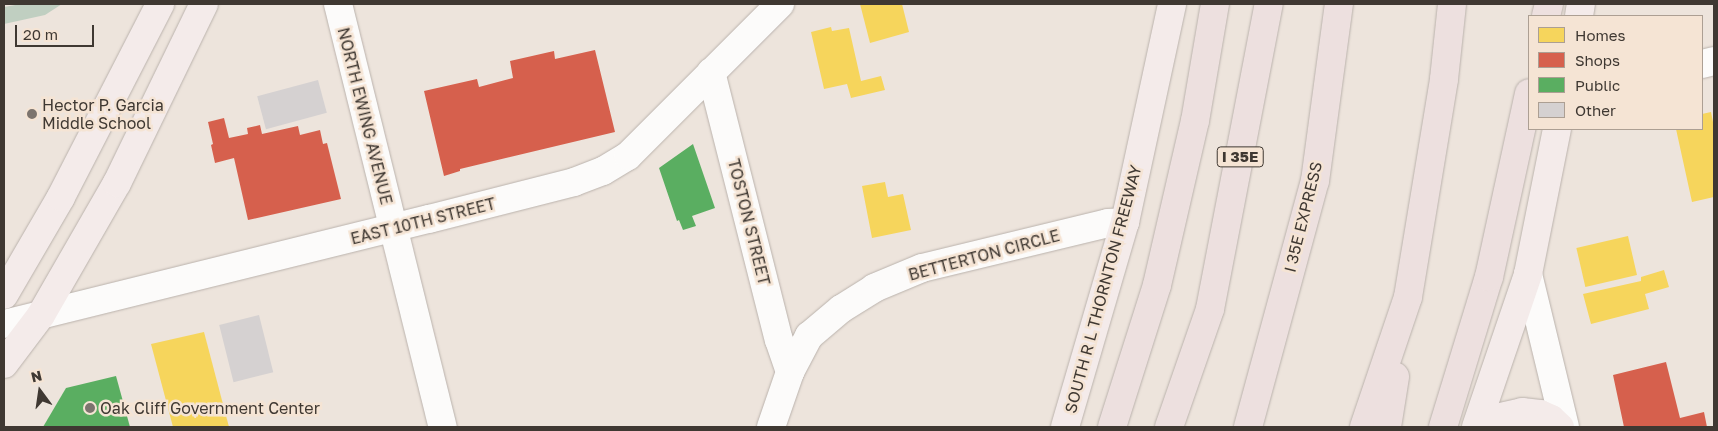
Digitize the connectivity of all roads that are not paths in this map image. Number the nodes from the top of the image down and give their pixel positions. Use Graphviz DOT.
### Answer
graph roads {
  1 [pos="338,4"];
  2 [pos="780,4"];
  3 [pos="1172,4"];
  4 [pos="1215,4"];
  5 [pos="1270,4"];
  6 [pos="1339,4"];
  7 [pos="1452,4"];
  8 [pos="158,8"];
  9 [pos="198,15"];
  10 [pos="711,72"];
  11 [pos="1528,98"];
  12 [pos="1558,130"];
  13 [pos="1125,222"];
  14 [pos="393,228"];
  15 [pos="1528,274"];
  16 [pos="4,295"];
  17 [pos="1408,297"];
  18 [pos="40,315"];
  19 [pos="4,324"];
  20 [pos="4,364"];
  21 [pos="790,372"];
  22 [pos="443,427"];
  23 [pos="771,427"];
  24 [pos="1065,427"];
  25 [pos="1112,427"];
  26 [pos="1169,427"];
  27 [pos="1248,427"];
  28 [pos="1364,427"];
  29 [pos="1387,427"];
  30 [pos="1443,427"];
  31 [pos="1476,427"];
  32 [pos="1482,427"];
  33 [pos="1560,427"];
  34 [pos="1564,427"];
  1 -- 14 [label="street, NORTH EWING AVENUE"];
  2 -- 10 [label="street, EAST 10TH STREET"];
  3 -- 13 [label="main road, SOUTH R L THORNTON FREEWAY"];
  4 -- 25 [label="highway"];
  5 -- 26 [label="highway, I 35E"];
  6 -- 27 [label="highway, I 35E EXPRESS"];
  7 -- 17 [label="highway"];
  8 -- 9 [label="main road"];
  8 -- 16 [label="main road"];
  9 -- 18 [label="main road"];
  10 -- 14 [label="street, EAST 10TH STREET"];
  10 -- 21 [label="street, TOSTON STREET"];
  11 -- 30 [label="highway"];
  12 -- 15 [label="main road"];
  13 -- 21 [label="street, BETTERTON CIRCLE"];
  13 -- 24 [label="main road, SOUTH R L THORNTON FREEWAY"];
  14 -- 18 [label="street, EAST 10TH STREET"];
  14 -- 22 [label="street, NORTH EWING AVENUE"];
  15 -- 31 [label="main road"];
  15 -- 34 [label="street"];
  17 -- 28 [label="highway"];
  17 -- 29 [label="highway"];
  18 -- 19 [label="street, EAST 10TH STREET"];
  18 -- 20 [label="main road"];
  21 -- 23 [label="street, BETTERTON CIRCLE"];
  32 -- 33 [label="main road"];
}
